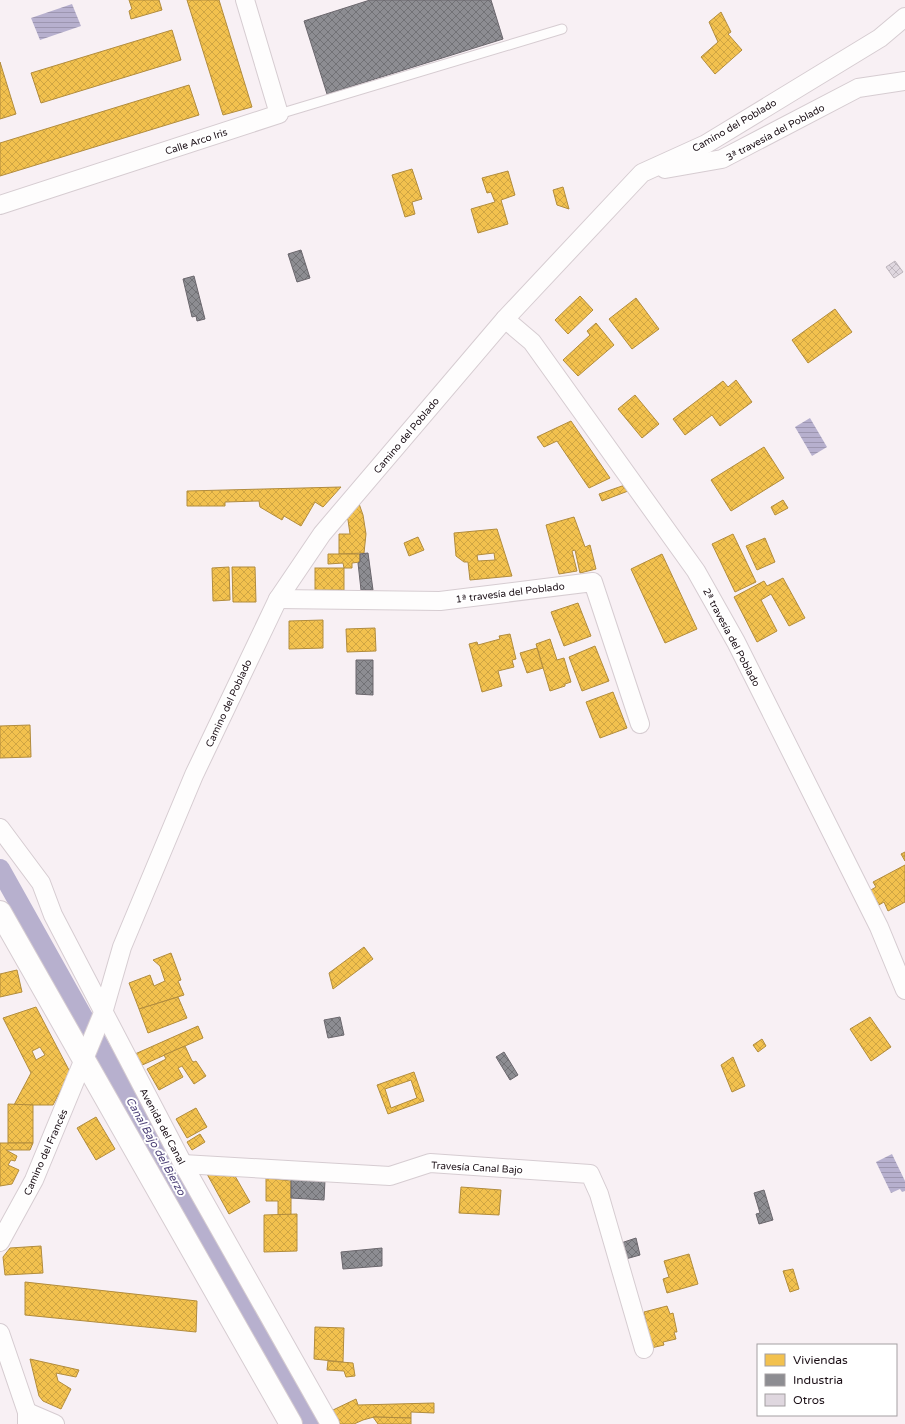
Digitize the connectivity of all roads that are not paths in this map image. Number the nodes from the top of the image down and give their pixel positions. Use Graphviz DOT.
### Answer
graph roads {
  1 [pos="245,0"];
  2 [pos="905,17"];
  3 [pos="562,29"];
  4 [pos="905,81"];
  5 [pos="279,114"];
  6 [pos="642,173"];
  7 [pos="0,205"];
  8 [pos="505,319"];
  9 [pos="278,599"];
  10 [pos="640,724"];
  11 [pos="0,828"];
  12 [pos="0,912"];
  13 [pos="905,990"];
  14 [pos="103,1013"];
  15 [pos="84,1060"];
  16 [pos="183,1164"];
  17 [pos="0,1242"];
  18 [pos="0,1332"];
  19 [pos="644,1349"];
  20 [pos="27,1418"];
  21 [pos="55,1424"];
  22 [pos="291,1424"];
  23 [pos="330,1424"];
  1 -- 5 [label="street"];
  2 -- 6 [label="street, Camino del Poblado"];
  3 -- 5 [label="lane"];
  4 -- 6 [label="street, 3ª travesía del Poblado"];
  5 -- 7 [label="street, Calle Arco Iris"];
  6 -- 8 [label="street, Camino del Poblado"];
  8 -- 9 [label="street, Camino del Poblado"];
  8 -- 13 [label="street, 2ª travesía del Poblado"];
  9 -- 10 [label="street, 1ª travesía del Poblado"];
  9 -- 14 [label="street, Camino del Poblado"];
  11 -- 14 [label="street, Avenida del Canal"];
  12 -- 15 [label="street"];
  14 -- 15 [label="street, Camino del Poblado"];
  14 -- 16 [label="street, Avenida del Canal"];
  15 -- 17 [label="street, Camino del Francés"];
  15 -- 22 [label="street"];
  16 -- 19 [label="street, Travesía Canal Bajo"];
  16 -- 23 [label="street, Avenida del Canal"];
  18 -- 20 [label="street"];
  20 -- 21 [label="street"];
}
